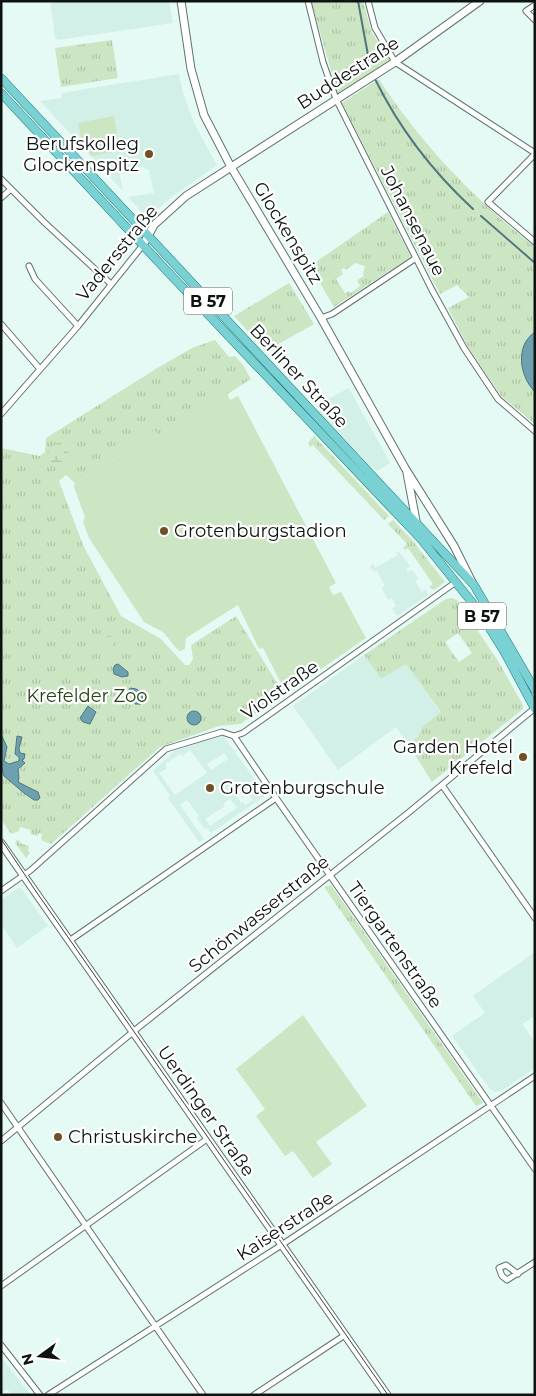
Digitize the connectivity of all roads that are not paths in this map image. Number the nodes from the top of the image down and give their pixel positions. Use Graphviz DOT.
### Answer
graph roads {
  1 [pos="181,1"];
  2 [pos="308,1"];
  3 [pos="368,1"];
  4 [pos="480,1"];
  5 [pos="535,5"];
  6 [pos="535,20"];
  7 [pos="395,62"];
  8 [pos="1,78"];
  9 [pos="1,92"];
  10 [pos="336,99"];
  11 [pos="535,154"];
  12 [pos="231,167"];
  13 [pos="1,179"];
  14 [pos="11,189"];
  15 [pos="1,198"];
  16 [pos="148,236"];
  17 [pos="535,242"];
  18 [pos="143,245"];
  19 [pos="416,258"];
  20 [pos="28,266"];
  21 [pos="111,284"];
  22 [pos="321,318"];
  23 [pos="1,324"];
  24 [pos="78,326"];
  25 [pos="40,369"];
  26 [pos="1,414"];
  27 [pos="535,431"];
  28 [pos="405,468"];
  29 [pos="416,524"];
  30 [pos="421,539"];
  31 [pos="456,582"];
  32 [pos="474,585"];
  33 [pos="535,690"];
  34 [pos="535,709"];
  35 [pos="234,736"];
  36 [pos="442,784"];
  37 [pos="276,798"];
  38 [pos="1,843"];
  39 [pos="330,875"];
  40 [pos="24,876"];
  41 [pos="1,891"];
  42 [pos="535,918"];
  43 [pos="69,941"];
  44 [pos="133,1032"];
  45 [pos="535,1076"];
  46 [pos="1,1103"];
  47 [pos="491,1107"];
  48 [pos="18,1127"];
  49 [pos="208,1139"];
  50 [pos="1,1141"];
  51 [pos="535,1169"];
  52 [pos="86,1224"];
  53 [pos="282,1245"];
  54 [pos="535,1262"];
  55 [pos="518,1274"];
  56 [pos="1,1286"];
  57 [pos="154,1326"];
  58 [pos="345,1335"];
  59 [pos="1,1345"];
  60 [pos="40,1395"];
  61 [pos="48,1395"];
  62 [pos="203,1395"];
  63 [pos="254,1395"];
  64 [pos="387,1395"];
  1 -- 12 [label="main road, Glockenspitz"];
  2 -- 10 [label="street, Johansenaue"];
  3 -- 7 [label="street"];
  4 -- 7 [label="main road, Buddestraße"];
  5 -- 6 [label="street"];
  7 -- 10 [label="main road, Buddestraße"];
  7 -- 11 [label="street"];
  8 -- 16 [label="main road, Berliner Straße / B 57"];
  9 -- 18 [label="main road, Berliner Straße / B 57"];
  10 -- 12 [label="main road, Buddestraße"];
  10 -- 19 [label="street, Johansenaue"];
  11 -- 17 [label="street"];
  12 -- 16 [label="main road, Vadersstraße"];
  12 -- 22 [label="main road, Glockenspitz"];
  13 -- 14 [label="street"];
  14 -- 15 [label="street"];
  14 -- 21 [label="street"];
  16 -- 18 [label="main road, Vadersstraße"];
  16 -- 29 [label="main road, Berliner Straße / B 57"];
  18 -- 21 [label="street, Vadersstraße"];
  18 -- 30 [label="main road, Berliner Straße / B 57"];
  19 -- 22 [label="street"];
  19 -- 27 [label="street, Johansenaue"];
  20 -- 24 [label="street, Vadersstraße"];
  21 -- 24 [label="street, Vadersstraße"];
  22 -- 28 [label="main road, Glockenspitz"];
  23 -- 25 [label="street"];
  24 -- 25 [label="street, Vadersstraße"];
  25 -- 26 [label="street, Vadersstraße"];
  28 -- 29 [label="main road, Glockenspitz"];
  28 -- 32 [label="main road, Glockenspitz"];
  29 -- 30 [label="main road, Glockenspitz"];
  29 -- 32 [label="main road, Berliner Straße / B 57"];
  30 -- 31 [label="main road, Berliner Straße / B 57"];
  31 -- 34 [label="main road, B 57"];
  31 -- 35 [label="street, Violstraße"];
  32 -- 33 [label="main road, Glockenspitz / B 57"];
  34 -- 36 [label="street, Schönwasserstraße"];
  35 -- 37 [label="street, Tiergartenstraße"];
  35 -- 40 [label="street, Violstraße"];
  36 -- 39 [label="street, Schönwasserstraße"];
  36 -- 42 [label="street"];
  37 -- 39 [label="street, Tiergartenstraße"];
  37 -- 43 [label="street"];
  38 -- 40 [label="main road, Uerdinger Straße"];
  39 -- 44 [label="street, Schönwasserstraße"];
  39 -- 47 [label="street, Tiergartenstraße"];
  40 -- 41 [label="street, Violstraße"];
  40 -- 43 [label="main road, Uerdinger Straße"];
  43 -- 44 [label="main road, Uerdinger Straße"];
  44 -- 48 [label="street, Schönwasserstraße"];
  44 -- 49 [label="main road, Uerdinger Straße"];
  45 -- 47 [label="street, Kaiserstraße"];
  46 -- 48 [label="street"];
  47 -- 51 [label="street, Tiergartenstraße"];
  47 -- 53 [label="street, Kaiserstraße"];
  48 -- 50 [label="street, Schönwasserstraße"];
  48 -- 52 [label="street"];
  49 -- 52 [label="street"];
  49 -- 53 [label="main road, Uerdinger Straße"];
  52 -- 56 [label="street"];
  52 -- 57 [label="street"];
  53 -- 57 [label="street, Kaiserstraße"];
  53 -- 58 [label="main road, Uerdinger Straße"];
  54 -- 55 [label="street"];
  57 -- 61 [label="street, Kaiserstraße"];
  57 -- 62 [label="street"];
  58 -- 63 [label="street"];
  58 -- 64 [label="main road, Uerdinger Straße"];
  59 -- 60 [label="street"];
}
